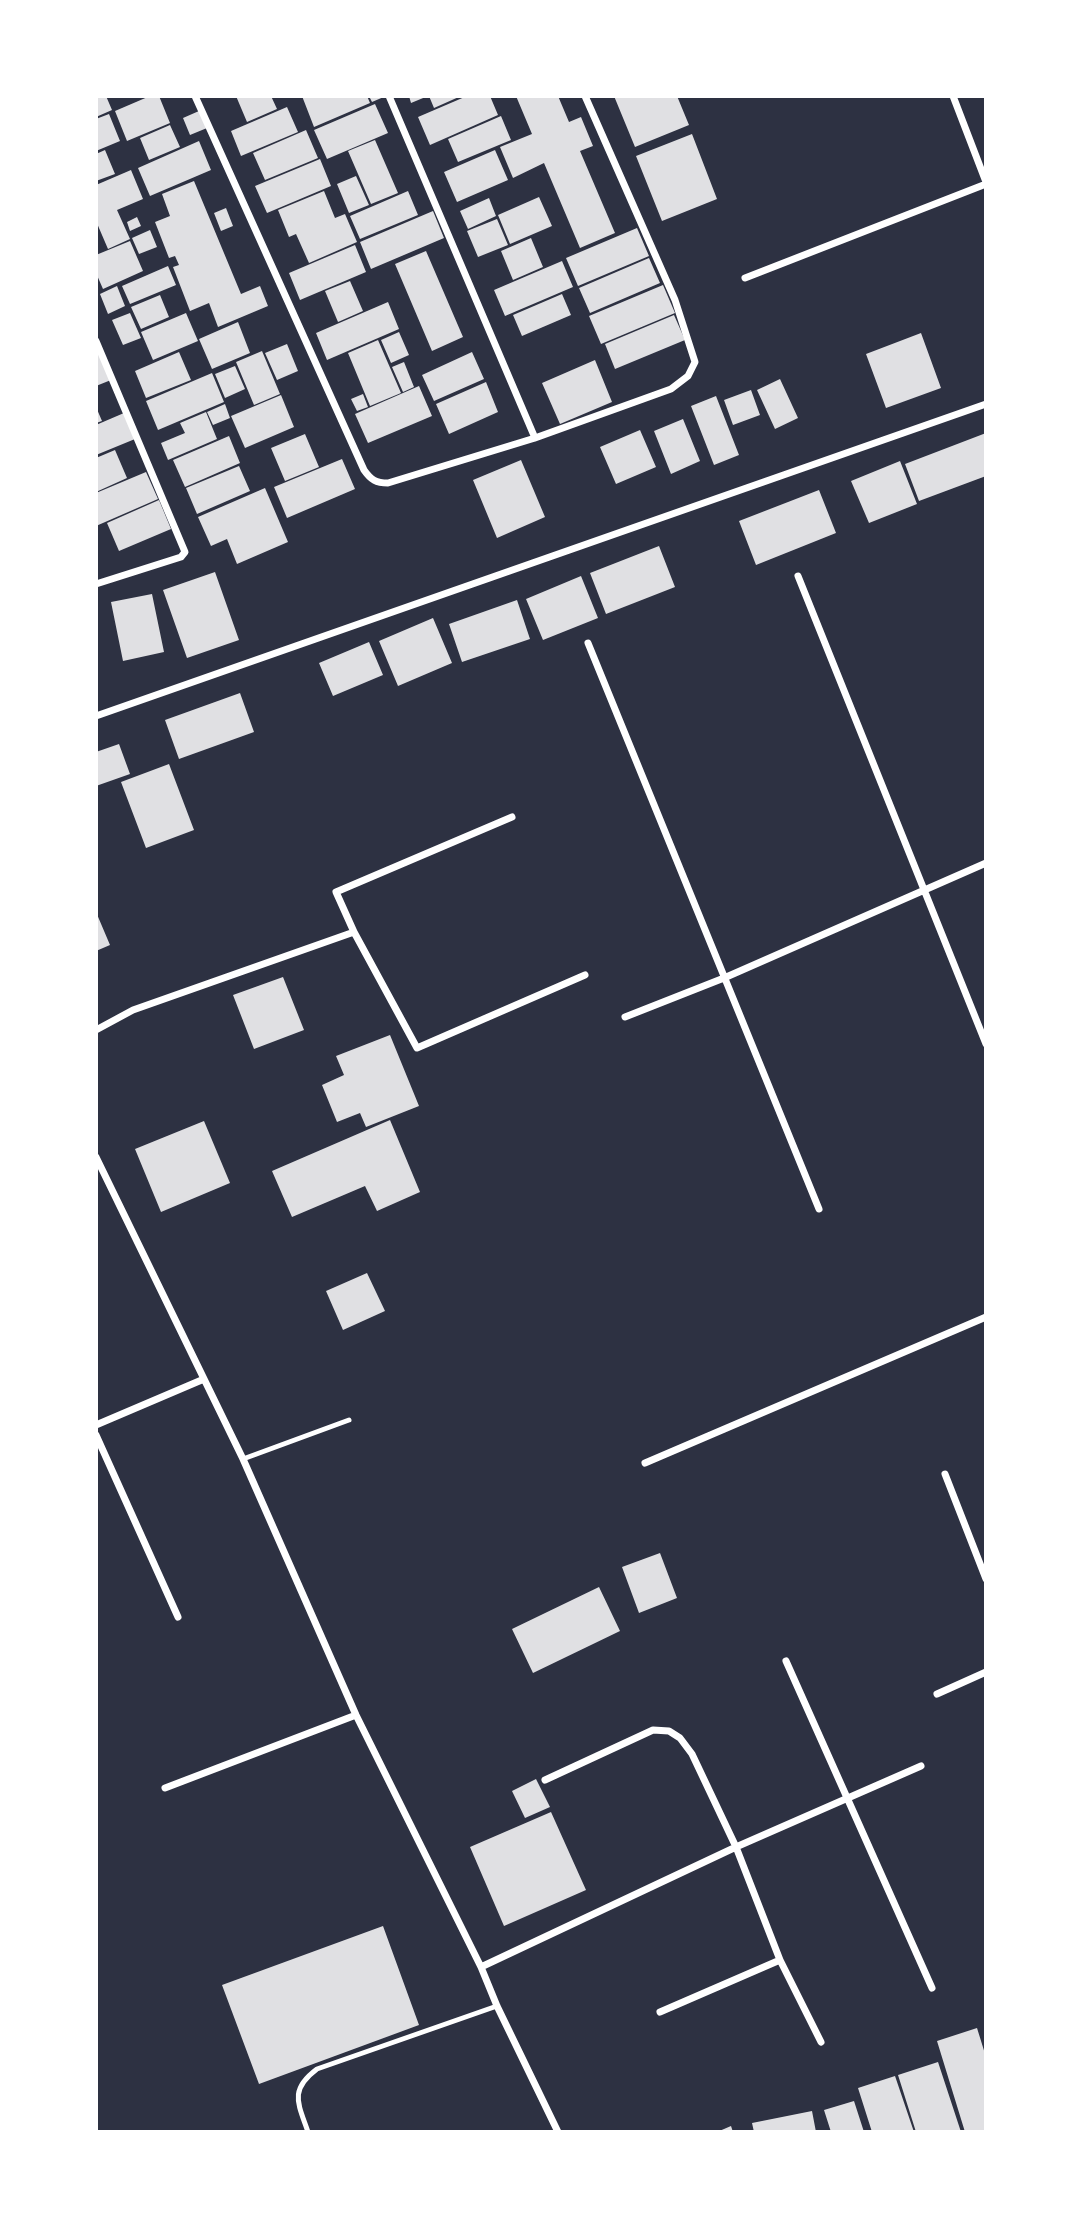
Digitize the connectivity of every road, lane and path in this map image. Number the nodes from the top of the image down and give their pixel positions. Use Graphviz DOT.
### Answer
graph roads {
  1 [pos="195,96"];
  2 [pos="389,96"];
  3 [pos="585,96"];
  4 [pos="953,96"];
  5 [pos="986,183"];
  6 [pos="745,278"];
  7 [pos="96,341"];
  8 [pos="986,404"];
  9 [pos="535,438"];
  10 [pos="798,576"];
  11 [pos="96,584"];
  12 [pos="588,643"];
  13 [pos="96,716"];
  14 [pos="512,817"];
  15 [pos="986,863"];
  16 [pos="922,889"];
  17 [pos="354,932"];
  18 [pos="584,975"];
  19 [pos="724,978"];
  20 [pos="625,1017"];
  21 [pos="96,1030"];
  22 [pos="986,1044"];
  23 [pos="96,1157"];
  24 [pos="819,1209"];
  25 [pos="986,1317"];
  26 [pos="204,1379"];
  27 [pos="349,1420"];
  28 [pos="96,1425"];
  29 [pos="96,1435"];
  30 [pos="243,1459"];
  31 [pos="645,1463"];
  32 [pos="945,1474"];
  33 [pos="986,1579"];
  34 [pos="178,1618"];
  35 [pos="786,1661"];
  36 [pos="986,1672"];
  37 [pos="937,1694"];
  38 [pos="356,1715"];
  39 [pos="921,1766"];
  40 [pos="545,1780"];
  41 [pos="165,1788"];
  42 [pos="846,1800"];
  43 [pos="736,1847"];
  44 [pos="780,1960"];
  45 [pos="481,1967"];
  46 [pos="932,1988"];
  47 [pos="497,2006"];
  48 [pos="660,2012"];
  49 [pos="821,2042"];
  50 [pos="309,2132"];
  51 [pos="558,2132"];
  1 -- 9 [label="street"];
  2 -- 9 [label="street"];
  3 -- 9 [label="street"];
  4 -- 5 [label="street"];
  5 -- 6 [label="street"];
  7 -- 11 [label="street"];
  8 -- 13 [label="street"];
  10 -- 16 [label="street"];
  12 -- 19 [label="street"];
  14 -- 17 [label="street"];
  15 -- 16 [label="street"];
  16 -- 19 [label="street"];
  16 -- 22 [label="street"];
  17 -- 18 [label="street"];
  17 -- 21 [label="street"];
  19 -- 20 [label="street"];
  19 -- 24 [label="street"];
  23 -- 26 [label="street"];
  25 -- 31 [label="street"];
  26 -- 28 [label="street"];
  26 -- 30 [label="street"];
  27 -- 30 [label="lane"];
  29 -- 34 [label="street"];
  30 -- 38 [label="street"];
  32 -- 33 [label="street"];
  35 -- 42 [label="street"];
  36 -- 37 [label="street"];
  38 -- 41 [label="street"];
  38 -- 45 [label="street"];
  39 -- 42 [label="street"];
  40 -- 43 [label="street"];
  42 -- 43 [label="street"];
  42 -- 46 [label="street"];
  43 -- 44 [label="street"];
  43 -- 45 [label="street"];
  44 -- 48 [label="street"];
  44 -- 49 [label="street"];
  45 -- 47 [label="street"];
  47 -- 50 [label="lane"];
  47 -- 51 [label="street"];
}
